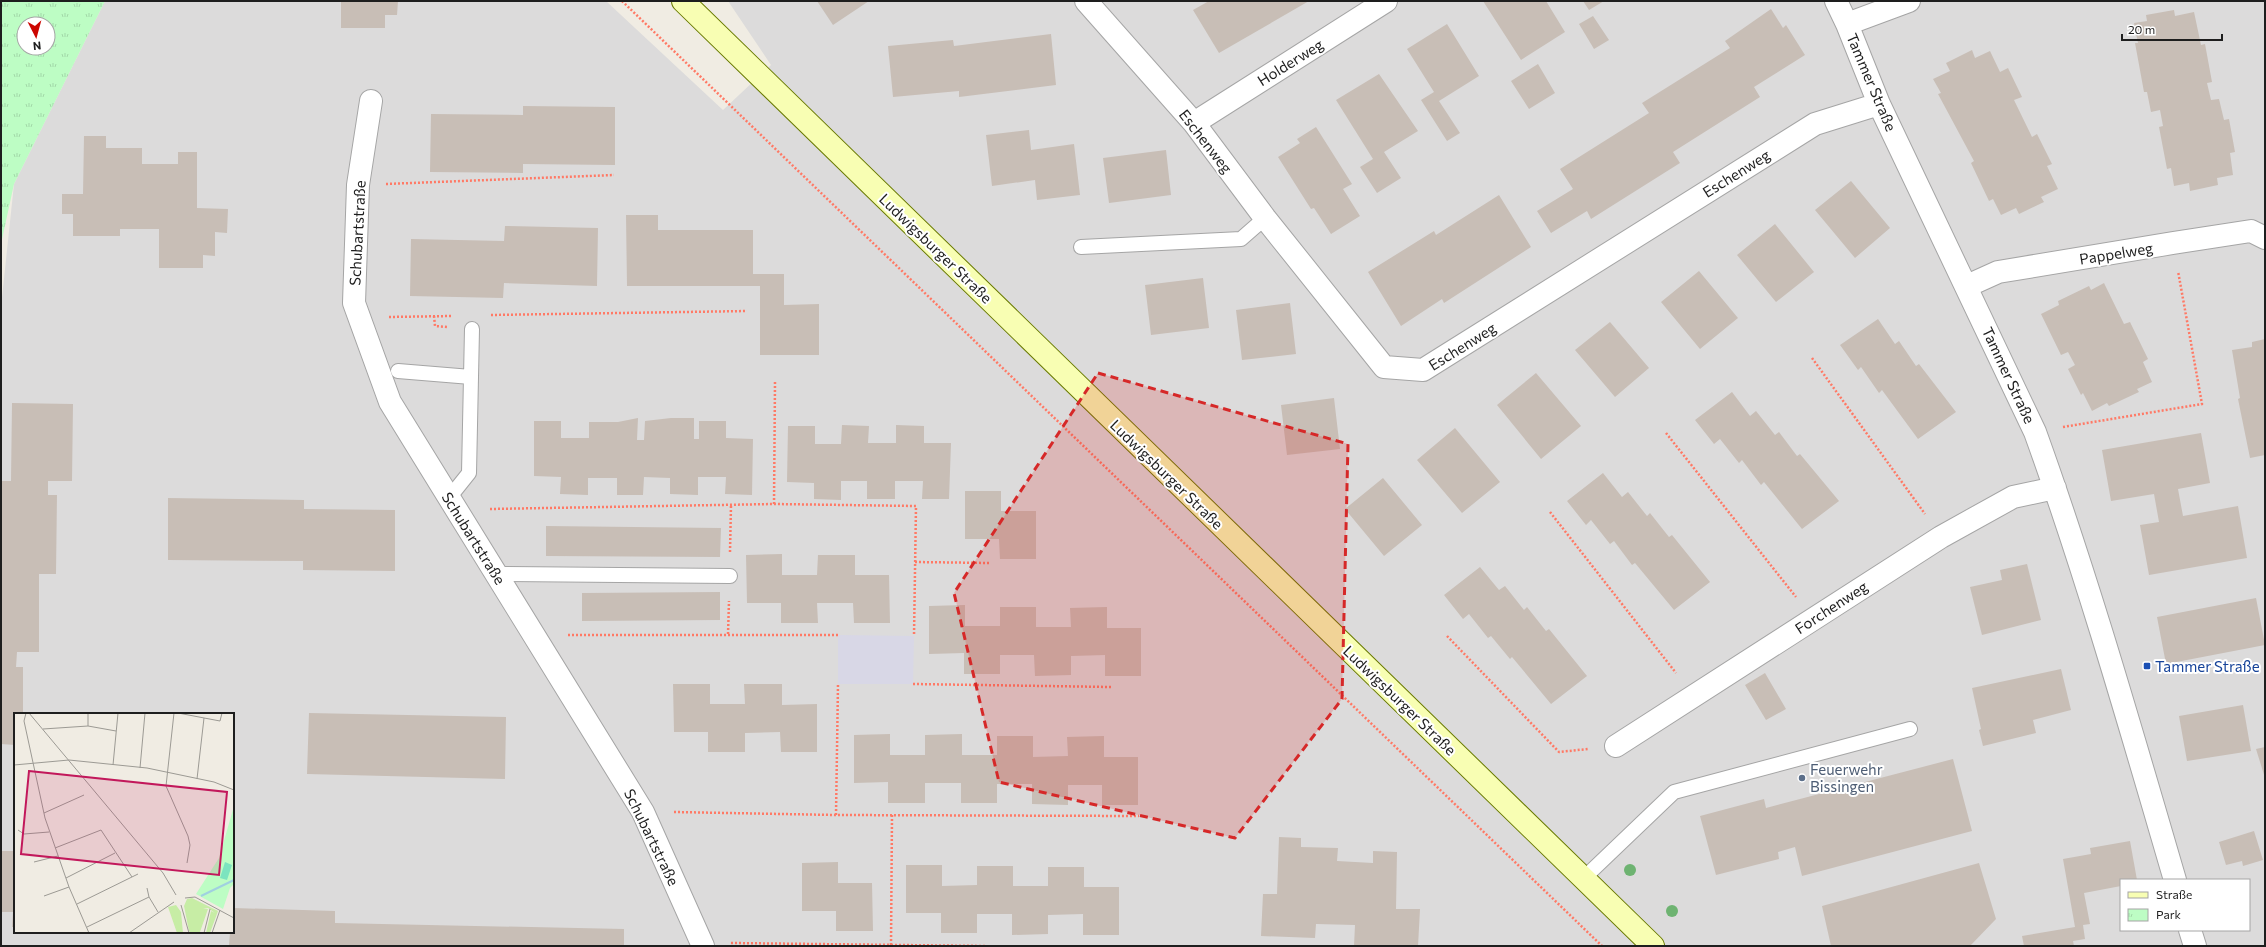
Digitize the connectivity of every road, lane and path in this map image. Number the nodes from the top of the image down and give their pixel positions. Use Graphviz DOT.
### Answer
graph roads {
  1 [pos="622,1"];
  2 [pos="683,1"];
  3 [pos="1086,1"];
  4 [pos="1386,1"];
  5 [pos="1836,1"];
  6 [pos="1909,1"];
  7 [pos="1847,24"];
  8 [pos="371,101"];
  9 [pos="1879,104"];
  10 [pos="1194,123"];
  11 [pos="614,175"];
  12 [pos="358,185"];
  13 [pos="1265,218"];
  14 [pos="2265,238"];
  15 [pos="2173,243"];
  16 [pos="1081,247"];
  17 [pos="1967,286"];
  18 [pos="747,312"];
  19 [pos="457,316"];
  20 [pos="488,316"];
  21 [pos="359,318"];
  22 [pos="472,329"];
  23 [pos="1812,358"];
  24 [pos="398,371"];
  25 [pos="471,377"];
  26 [pos="775,382"];
  27 [pos="2035,432"];
  28 [pos="1666,433"];
  29 [pos="2055,488"];
  30 [pos="452,504"];
  31 [pos="774,504"];
  32 [pos="1550,512"];
  33 [pos="1941,537"];
  34 [pos="915,562"];
  35 [pos="990,563"];
  36 [pos="496,574"];
  37 [pos="730,576"];
  38 [pos="1812,618"];
  39 [pos="534,635"];
  40 [pos="838,635"];
  41 [pos="914,636"];
  42 [pos="1447,636"];
  43 [pos="838,684"];
  44 [pos="913,684"];
  45 [pos="1110,687"];
  46 [pos="1695,697"];
  47 [pos="1910,729"];
  48 [pos="1616,746"];
  49 [pos="643,812"];
  50 [pos="836,815"];
  51 [pos="892,815"];
  52 [pos="1139,816"];
  53 [pos="1584,878"];
  54 [pos="2175,879"];
  55 [pos="2190,931"];
  56 [pos="703,944"];
  57 [pos="891,945"];
  58 [pos="986,946"];
  59 [pos="1602,946"];
  60 [pos="1653,946"];
  61 [pos="2195,946"];
  1 -- 59 [label="path"];
  2 -- 53 [label="street, Ludwigsburger Straße"];
  3 -- 10 [label="street, Eschenweg"];
  4 -- 10 [label="street, Holderweg"];
  5 -- 7 [label="street, Tammer Straße"];
  6 -- 7 [label="street"];
  7 -- 9 [label="street, Tammer Straße"];
  8 -- 12 [label="street, Schubartstraße"];
  9 -- 13 [label="street, Eschenweg"];
  9 -- 17 [label="street, Tammer Straße"];
  10 -- 13 [label="street, Eschenweg"];
  11 -- 12 [label="path"];
  12 -- 21 [label="street, Schubartstraße"];
  13 -- 16 [label="lane"];
  14 -- 15 [label="street, Pappelweg"];
  15 -- 17 [label="street, Pappelweg"];
  15 -- 27 [label="path"];
  17 -- 27 [label="street, Tammer Straße"];
  18 -- 20 [label="path"];
  19 -- 21 [label="path"];
  21 -- 30 [label="street, Schubartstraße"];
  22 -- 25 [label="lane"];
  23 -- 33 [label="path"];
  24 -- 25 [label="lane"];
  25 -- 30 [label="lane"];
  26 -- 31 [label="path"];
  27 -- 29 [label="street, Tammer Straße"];
  28 -- 38 [label="path"];
  29 -- 33 [label="street, Forchenweg"];
  29 -- 54 [label="street, Tammer Straße"];
  30 -- 31 [label="path"];
  30 -- 36 [label="street, Schubartstraße"];
  31 -- 34 [label="path"];
  32 -- 46 [label="path"];
  33 -- 38 [label="street, Forchenweg"];
  34 -- 35 [label="path"];
  34 -- 41 [label="path"];
  36 -- 37 [label="lane"];
  36 -- 39 [label="street, Schubartstraße"];
  38 -- 46 [label="street, Forchenweg"];
  39 -- 40 [label="path"];
  39 -- 49 [label="street, Schubartstraße"];
  42 -- 48 [label="path"];
  43 -- 50 [label="path"];
  44 -- 45 [label="path"];
  46 -- 48 [label="street, Forchenweg"];
  47 -- 53 [label="lane"];
  49 -- 50 [label="path"];
  49 -- 56 [label="street, Schubartstraße"];
  50 -- 51 [label="path"];
  51 -- 52 [label="path"];
  51 -- 57 [label="path"];
  53 -- 60 [label="street, Ludwigsburger Straße"];
  55 -- 61 [label="street"];
  56 -- 57 [label="path"];
  57 -- 58 [label="path"];
}
